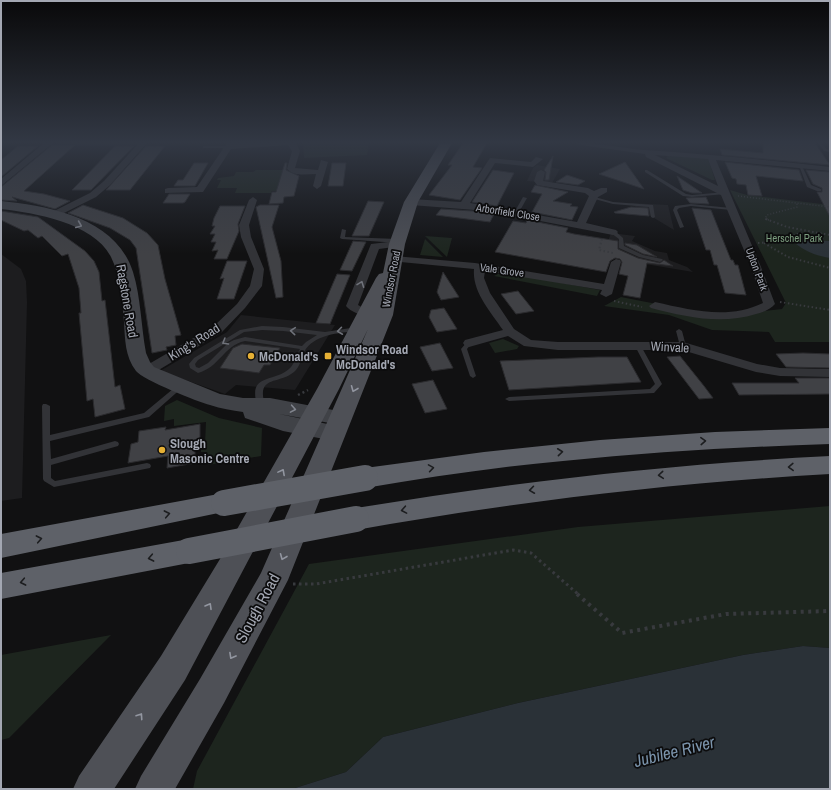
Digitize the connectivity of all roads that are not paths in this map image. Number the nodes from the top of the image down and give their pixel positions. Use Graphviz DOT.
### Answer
graph roads {
  1 [pos="110,180"];
  2 [pos="207,180"];
  3 [pos="319,180"];
  4 [pos="424,180"];
  5 [pos="481,180"];
  6 [pos="538,180"];
  7 [pos="660,180"];
  8 [pos="697,180"];
  9 [pos="720,180"];
  10 [pos="806,180"];
  11 [pos="317,186"];
  12 [pos="604,190"];
  13 [pos="819,190"];
  14 [pos="168,191"];
  15 [pos="725,194"];
  16 [pos="594,196"];
  17 [pos="525,198"];
  18 [pos="253,199"];
  19 [pos="411,202"];
  20 [pos="464,204"];
  21 [pos="1,205"];
  22 [pos="731,209"];
  23 [pos="516,213"];
  24 [pos="55,214"];
  25 [pos="653,217"];
  26 [pos="581,224"];
  27 [pos="682,228"];
  28 [pos="344,230"];
  29 [pos="613,232"];
  30 [pos="397,248"];
  31 [pos="660,260"];
  32 [pos="616,262"];
  33 [pos="480,267"];
  34 [pos="655,306"];
  35 [pos="369,325"];
  36 [pos="679,331"];
  37 [pos="510,332"];
  38 [pos="324,334"];
  39 [pos="469,342"];
  40 [pos="638,346"];
  41 [pos="683,346"];
  42 [pos="304,348"];
  43 [pos="147,371"];
  44 [pos="830,373"];
  45 [pos="473,376"];
  46 [pos="181,386"];
  47 [pos="509,399"];
  48 [pos="252,405"];
  49 [pos="46,406"];
  50 [pos="324,423"];
  51 [pos="830,436"];
  52 [pos="46,439"];
  53 [pos="115,444"];
  54 [pos="46,463"];
  55 [pos="830,465"];
  56 [pos="147,466"];
  57 [pos="1,546"];
  58 [pos="1,586"];
  59 [pos="162,775"];
  60 [pos="92,789"];
  1 -- 24 [label="street"];
  2 -- 14 [label="street"];
  3 -- 11 [label="street"];
  4 -- 19 [label="main road, Windsor Road"];
  5 -- 20 [label="street"];
  6 -- 16 [label="street"];
  7 -- 15 [label="lane"];
  8 -- 15 [label="street"];
  9 -- 15 [label="street, Upton Park"];
  10 -- 13 [label="lane"];
  12 -- 16 [label="street"];
  15 -- 22 [label="street, Upton Park"];
  16 -- 25 [label="lane"];
  16 -- 26 [label="street"];
  17 -- 23 [label="lane"];
  18 -- 43 [label="street, King's Road"];
  19 -- 20 [label="street, Arborfield Close"];
  19 -- 30 [label="main road, Windsor Road"];
  20 -- 23 [label="street, Arborfield Close"];
  21 -- 24 [label="main road, Ragstone Road"];
  22 -- 27 [label="lane"];
  22 -- 34 [label="street, Upton Park"];
  23 -- 26 [label="street, Arborfield Close"];
  24 -- 43 [label="main road, Ragstone Road, one-way"];
  26 -- 29 [label="street, Arborfield Close"];
  28 -- 30 [label="lane"];
  29 -- 31 [label="lane"];
  30 -- 33 [label="street, Vale Grove"];
  30 -- 35 [label="main road, Windsor Road"];
  32 -- 33 [label="street, Vale Grove"];
  33 -- 37 [label="street, Winvale"];
  35 -- 38 [label="lane, one-way"];
  35 -- 50 [label="main road, Windsor Road"];
  36 -- 41 [label="lane"];
  37 -- 39 [label="street"];
  37 -- 40 [label="street, Winvale"];
  38 -- 42 [label="lane"];
  38 -- 42 [label="lane, one-way"];
  39 -- 45 [label="lane"];
  40 -- 41 [label="street, Winvale"];
  40 -- 47 [label="lane"];
  41 -- 44 [label="street, Winvale"];
  42 -- 48 [label="lane"];
  43 -- 46 [label="main road"];
  46 -- 48 [label="main road"];
  46 -- 52 [label="lane"];
  48 -- 50 [label="main road"];
  49 -- 52 [label="lane"];
  50 -- 59 [label="main road, Slough Road, one-way"];
  60 -- 50 [label="main road, one-way"];
  57 -- 51 [label="highway, one-way, bridge"];
  52 -- 54 [label="lane"];
  53 -- 54 [label="lane"];
  54 -- 56 [label="lane"];
  55 -- 58 [label="highway, one-way, bridge"];
}
